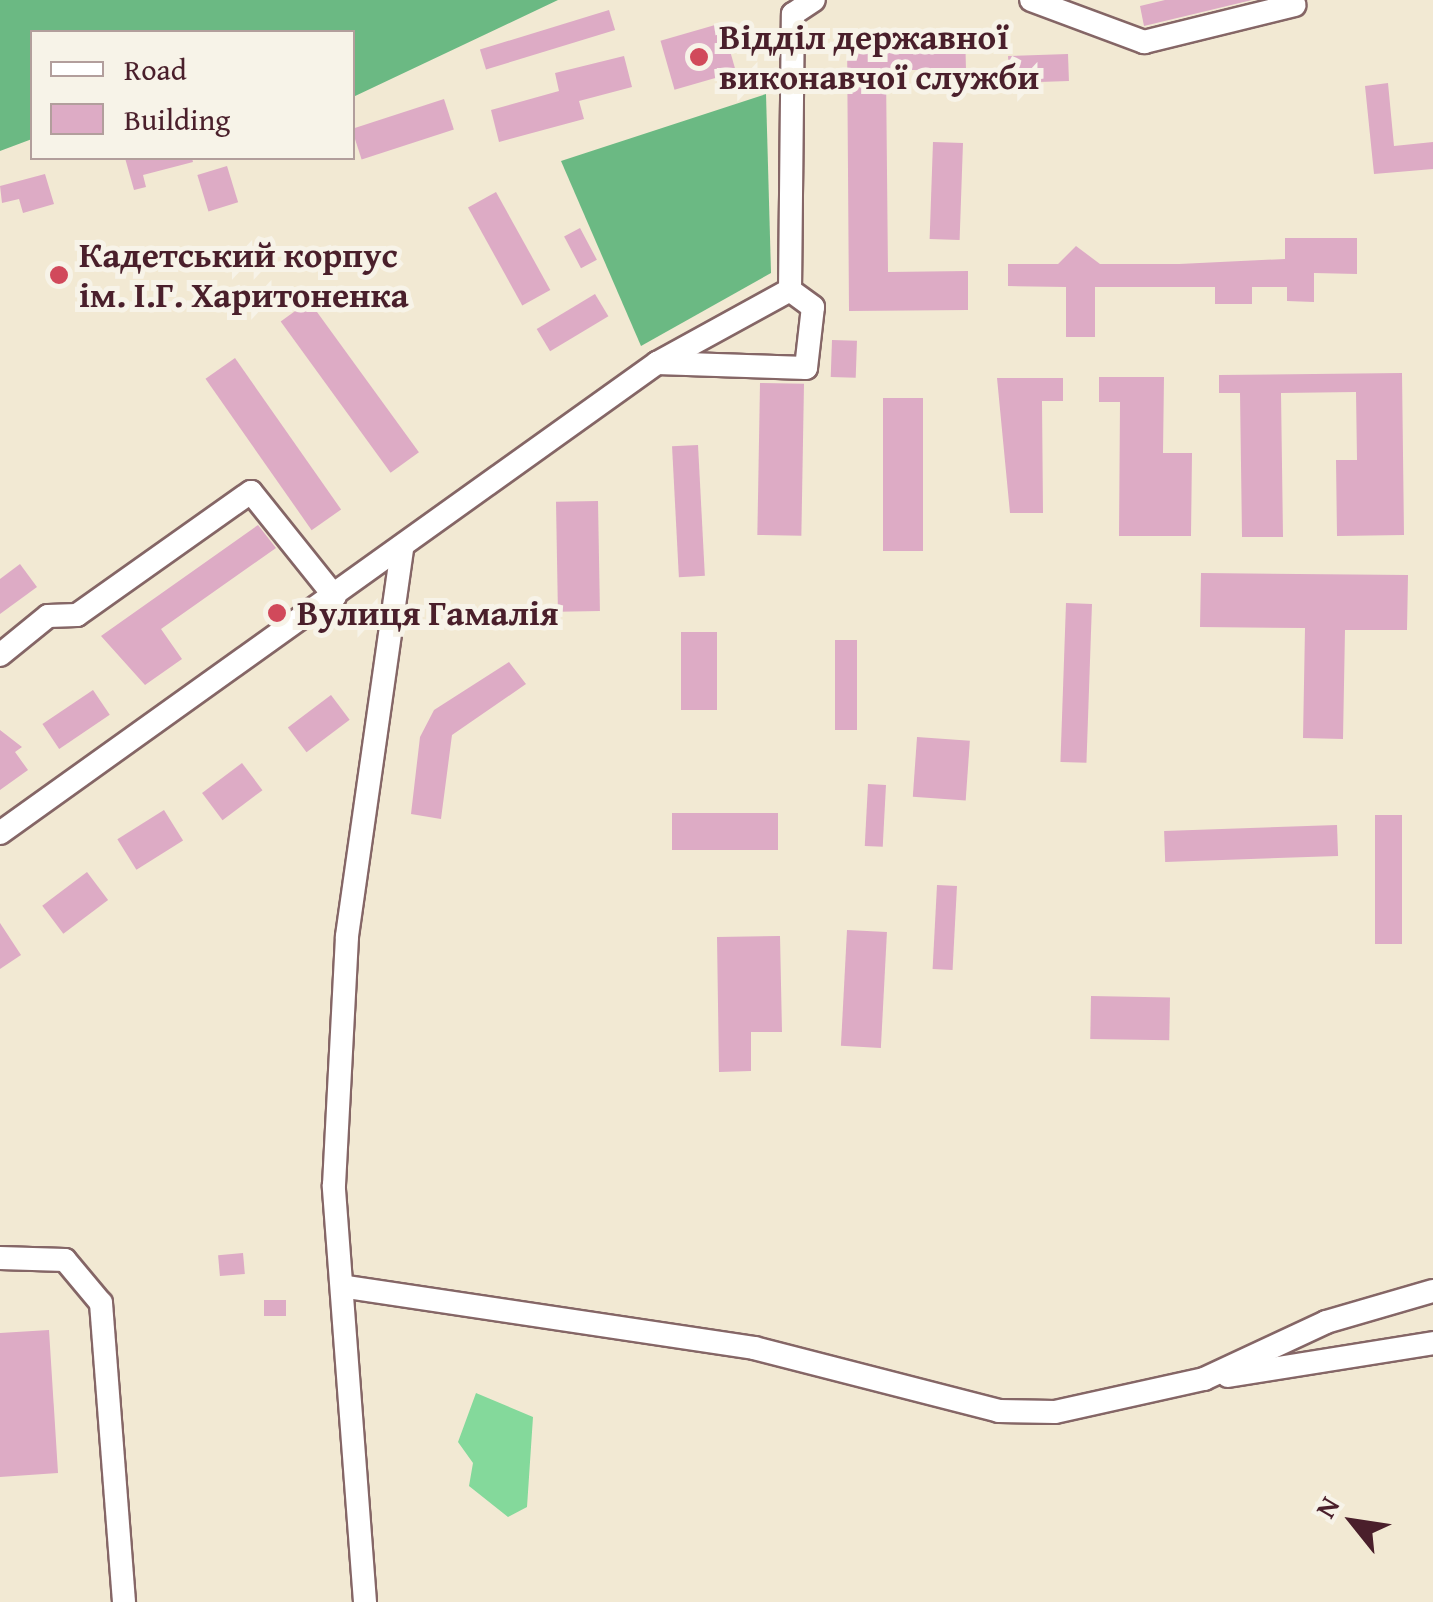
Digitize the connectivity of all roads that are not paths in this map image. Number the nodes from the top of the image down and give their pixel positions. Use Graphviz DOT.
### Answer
graph roads {
  1 [pos="814,0"];
  2 [pos="1030,0"];
  3 [pos="1295,5"];
  4 [pos="790,290"];
  5 [pos="657,363"];
  6 [pos="402,549"];
  7 [pos="336,597"];
  8 [pos="0,655"];
  9 [pos="0,833"];
  10 [pos="0,1258"];
  11 [pos="347,1287"];
  12 [pos="1433,1291"];
  13 [pos="1433,1343"];
  14 [pos="1204,1379"];
  15 [pos="124,1602"];
  16 [pos="365,1602"];
  1 -- 4 [label="street"];
  2 -- 3 [label="street"];
  4 -- 5 [label="street"];
  4 -- 5 [label="street"];
  5 -- 6 [label="street"];
  6 -- 7 [label="street"];
  6 -- 11 [label="street"];
  7 -- 8 [label="street"];
  7 -- 9 [label="street"];
  10 -- 15 [label="street"];
  11 -- 14 [label="street"];
  11 -- 16 [label="street"];
  12 -- 14 [label="street"];
  13 -- 14 [label="street"];
}
